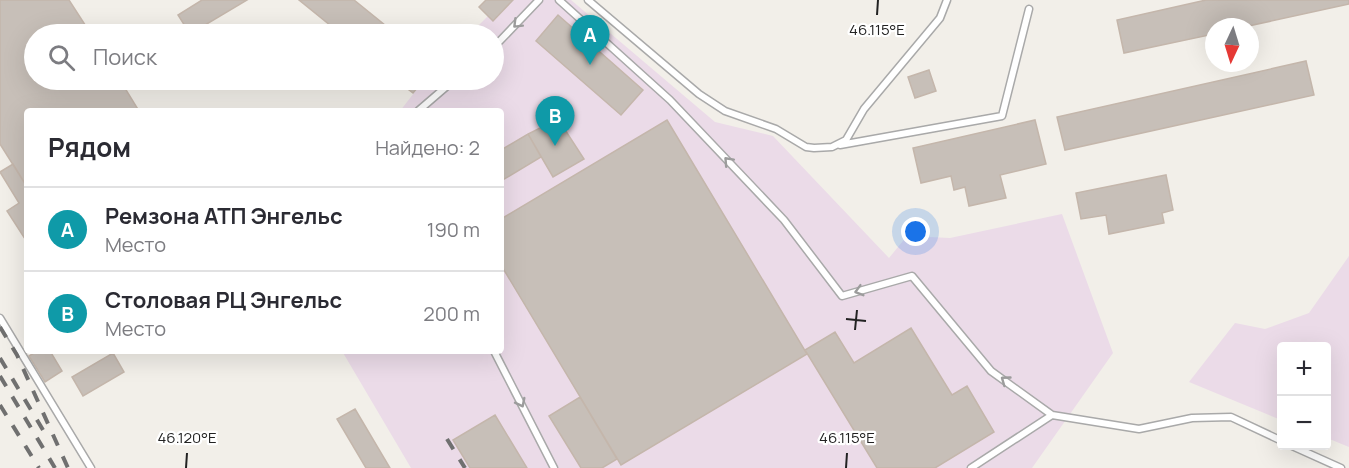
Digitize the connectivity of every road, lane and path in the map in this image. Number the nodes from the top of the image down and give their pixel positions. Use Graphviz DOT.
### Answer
graph roads {
  1 [pos="532,0"];
  2 [pos="539,0"];
  3 [pos="559,0"];
  4 [pos="588,0"];
  5 [pos="947,0"];
  6 [pos="532,8"];
  7 [pos="1029,9"];
  8 [pos="504,37"];
  9 [pos="442,90"];
  10 [pos="421,108"];
  11 [pos="840,145"];
  12 [pos="0,318"];
  13 [pos="496,354"];
  14 [pos="1052,415"];
  15 [pos="1277,439"];
  16 [pos="1301,450"];
  17 [pos="91,468"];
  18 [pos="554,468"];
  19 [pos="971,468"];
  20 [pos="1341,468"];
  1 -- 6 [label="lane"];
  2 -- 6 [label="lane"];
  14 -- 3 [label="lane, one-way"];
  4 -- 11 [label="lane"];
  5 -- 11 [label="lane"];
  6 -- 8 [label="lane, one-way"];
  7 -- 11 [label="lane"];
  9 -- 10 [label="lane"];
  12 -- 17 [label="lane"];
  13 -- 18 [label="lane, one-way"];
  14 -- 15 [label="lane"];
  14 -- 19 [label="lane"];
  16 -- 20 [label="lane"];
}
